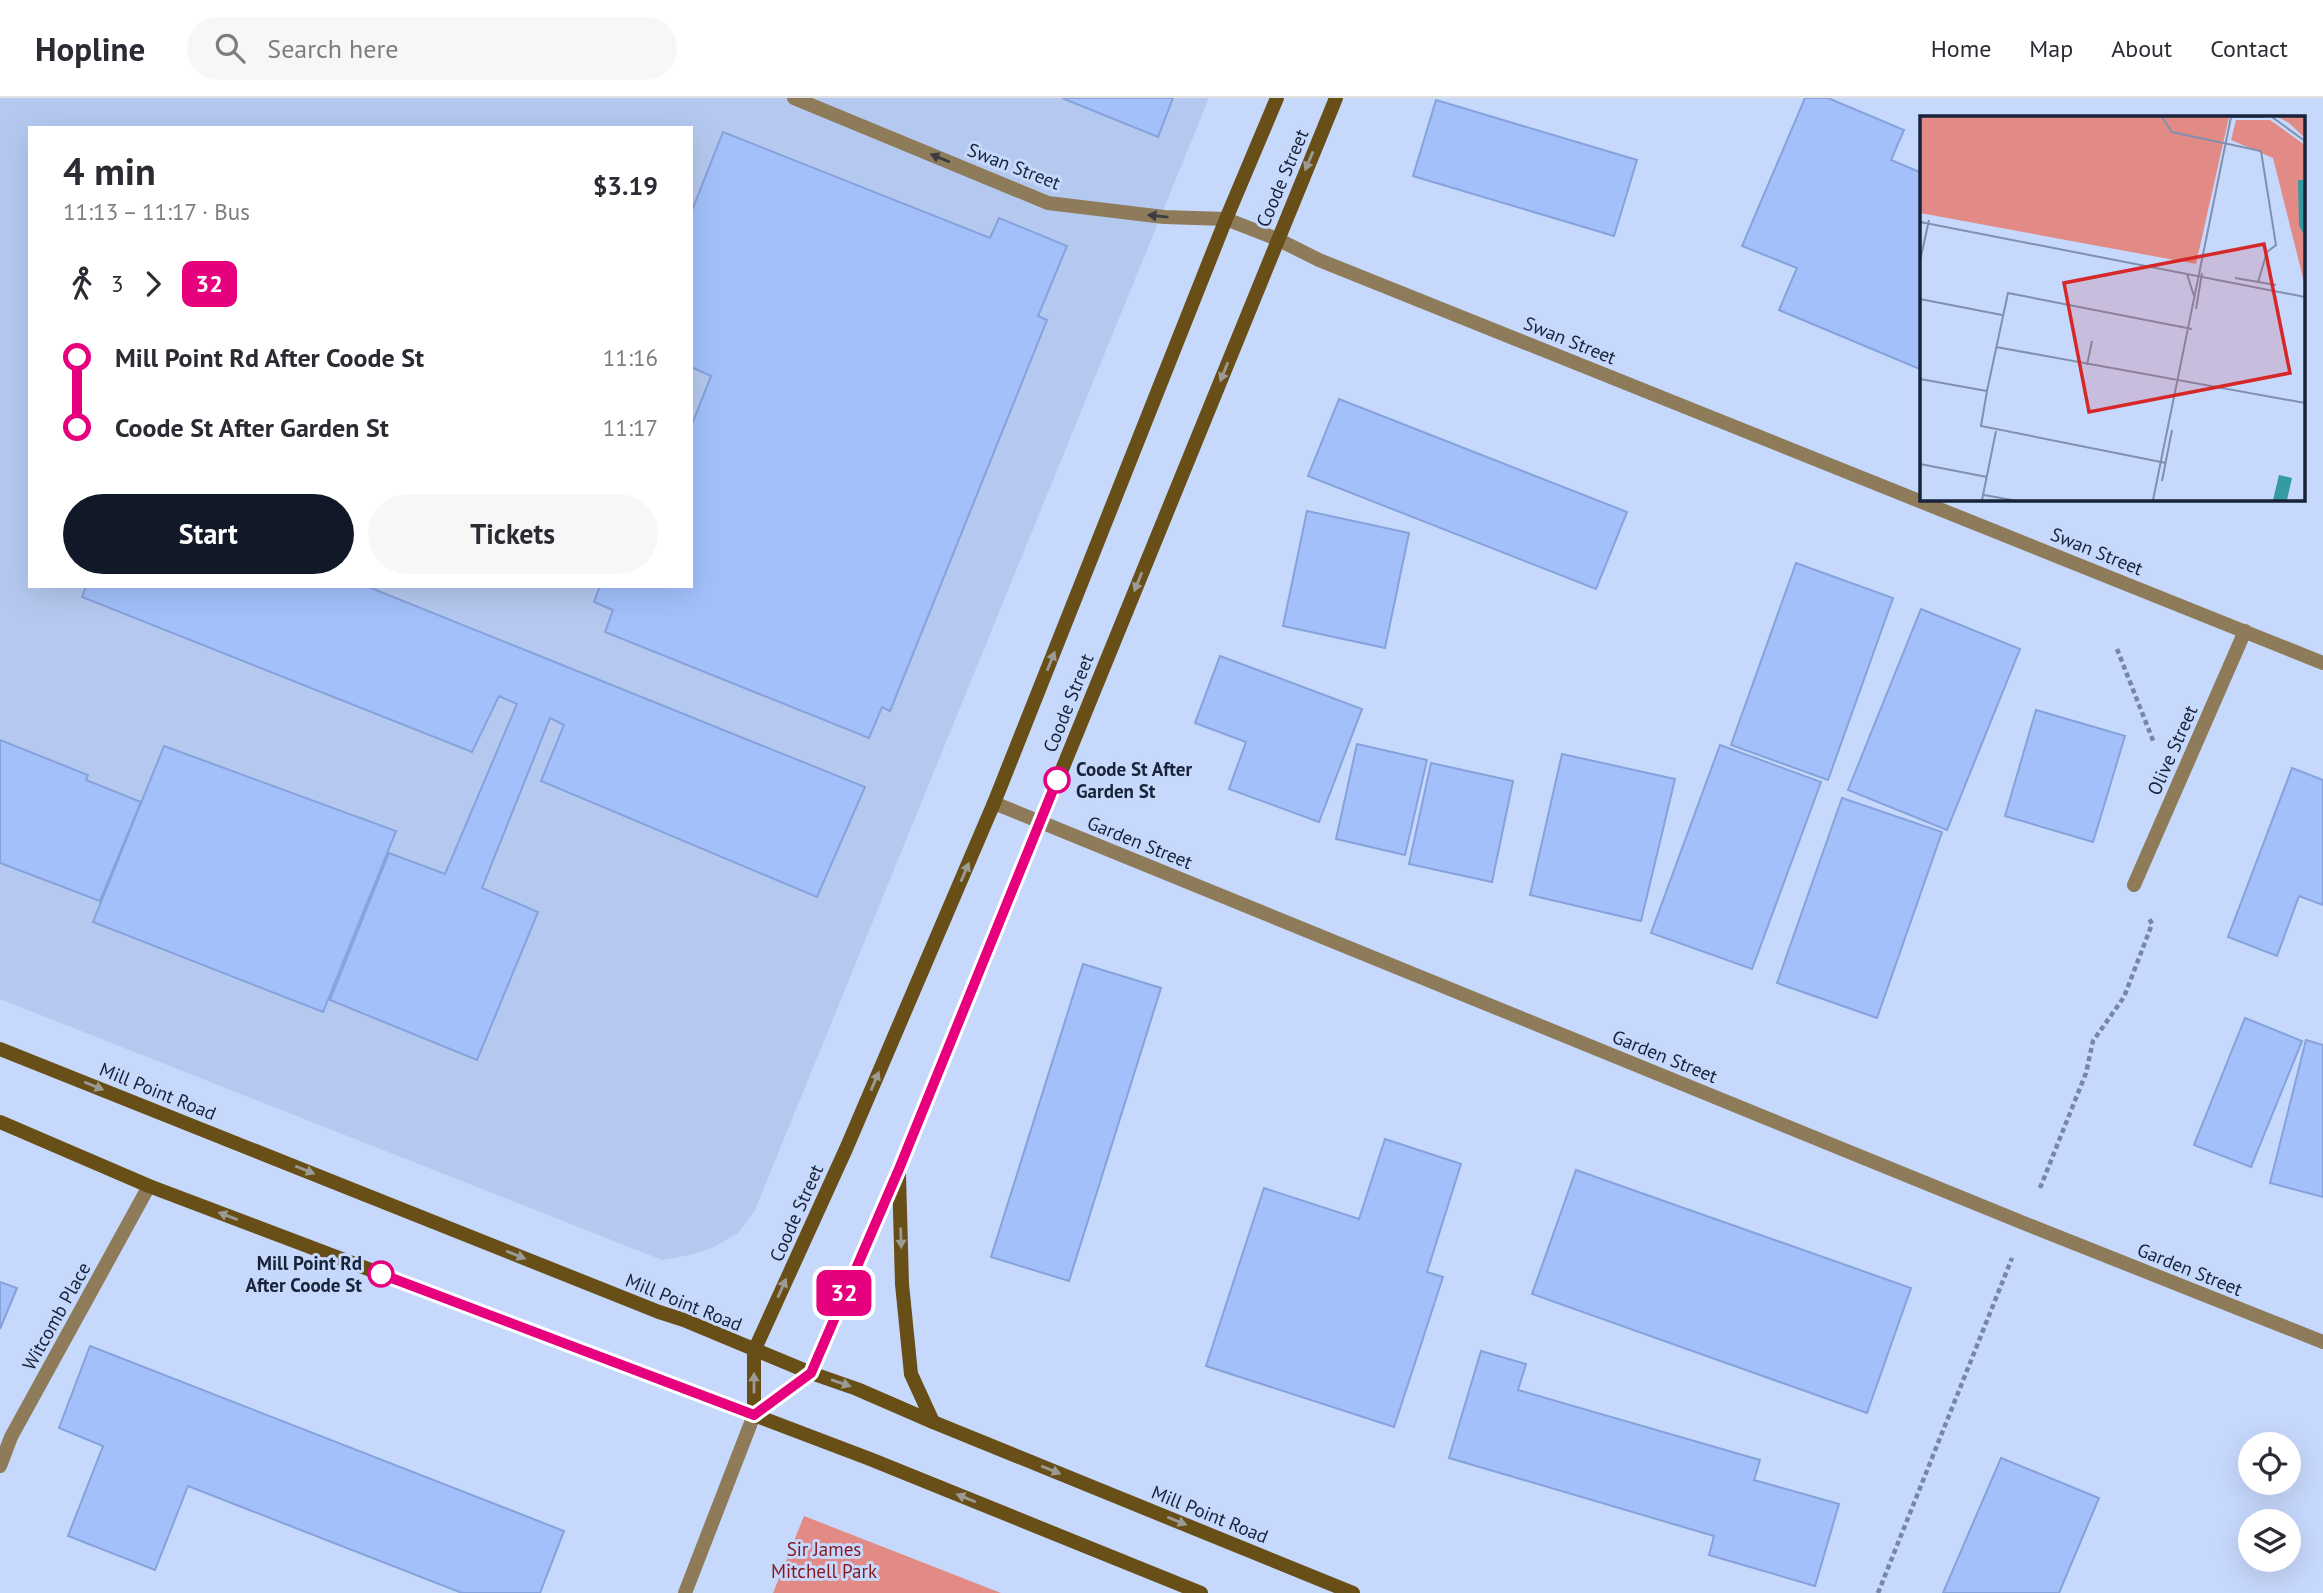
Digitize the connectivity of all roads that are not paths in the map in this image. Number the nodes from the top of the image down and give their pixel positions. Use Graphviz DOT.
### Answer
graph roads {
  1 [pos="793,98"];
  2 [pos="1277,98"];
  3 [pos="1336,98"];
  4 [pos="1226,219"];
  5 [pos="1277,239"];
  6 [pos="2245,631"];
  7 [pos="2323,663"];
  8 [pos="994,803"];
  9 [pos="1040,821"];
  10 [pos="2134,886"];
  11 [pos="0,1049"];
  12 [pos="0,1122"];
  13 [pos="899,1169"];
  14 [pos="149,1186"];
  15 [pos="2323,1342"];
  16 [pos="754,1351"];
  17 [pos="811,1373"];
  18 [pos="754,1415"];
  19 [pos="933,1422"];
  20 [pos="0,1466"];
  21 [pos="685,1593"];
  22 [pos="1201,1593"];
  23 [pos="1353,1593"];
  4 -- 1 [label="street, Swan Street, one-way"];
  2 -- 4 [label="main road, Coode Street"];
  3 -- 5 [label="main road, Coode Street, one-way"];
  4 -- 5 [label="street, Swan Street"];
  8 -- 4 [label="main road, Coode Street, one-way"];
  5 -- 6 [label="street, Swan Street"];
  5 -- 9 [label="main road, Coode Street, one-way"];
  6 -- 7 [label="street, Swan Street"];
  6 -- 10 [label="street, Olive Street"];
  8 -- 9 [label="street, Garden Street"];
  16 -- 8 [label="main road, Coode Street, one-way"];
  9 -- 13 [label="main road, Coode Street"];
  9 -- 15 [label="street, Garden Street"];
  11 -- 16 [label="main road, Mill Point Road, one-way"];
  12 -- 14 [label="main road"];
  13 -- 17 [label="main road, Coode Street"];
  13 -- 19 [label="main road, one-way"];
  18 -- 14 [label="main road, one-way"];
  14 -- 20 [label="street, Witcomb Place"];
  16 -- 17 [label="main road, Mill Point Road"];
  18 -- 16 [label="main road, Coode Street, one-way"];
  17 -- 18 [label="main road"];
  17 -- 19 [label="main road, Mill Point Road, one-way"];
  18 -- 21 [label="street, Coode Street"];
  22 -- 18 [label="main road, one-way"];
  19 -- 23 [label="main road, Mill Point Road, one-way"];
}
